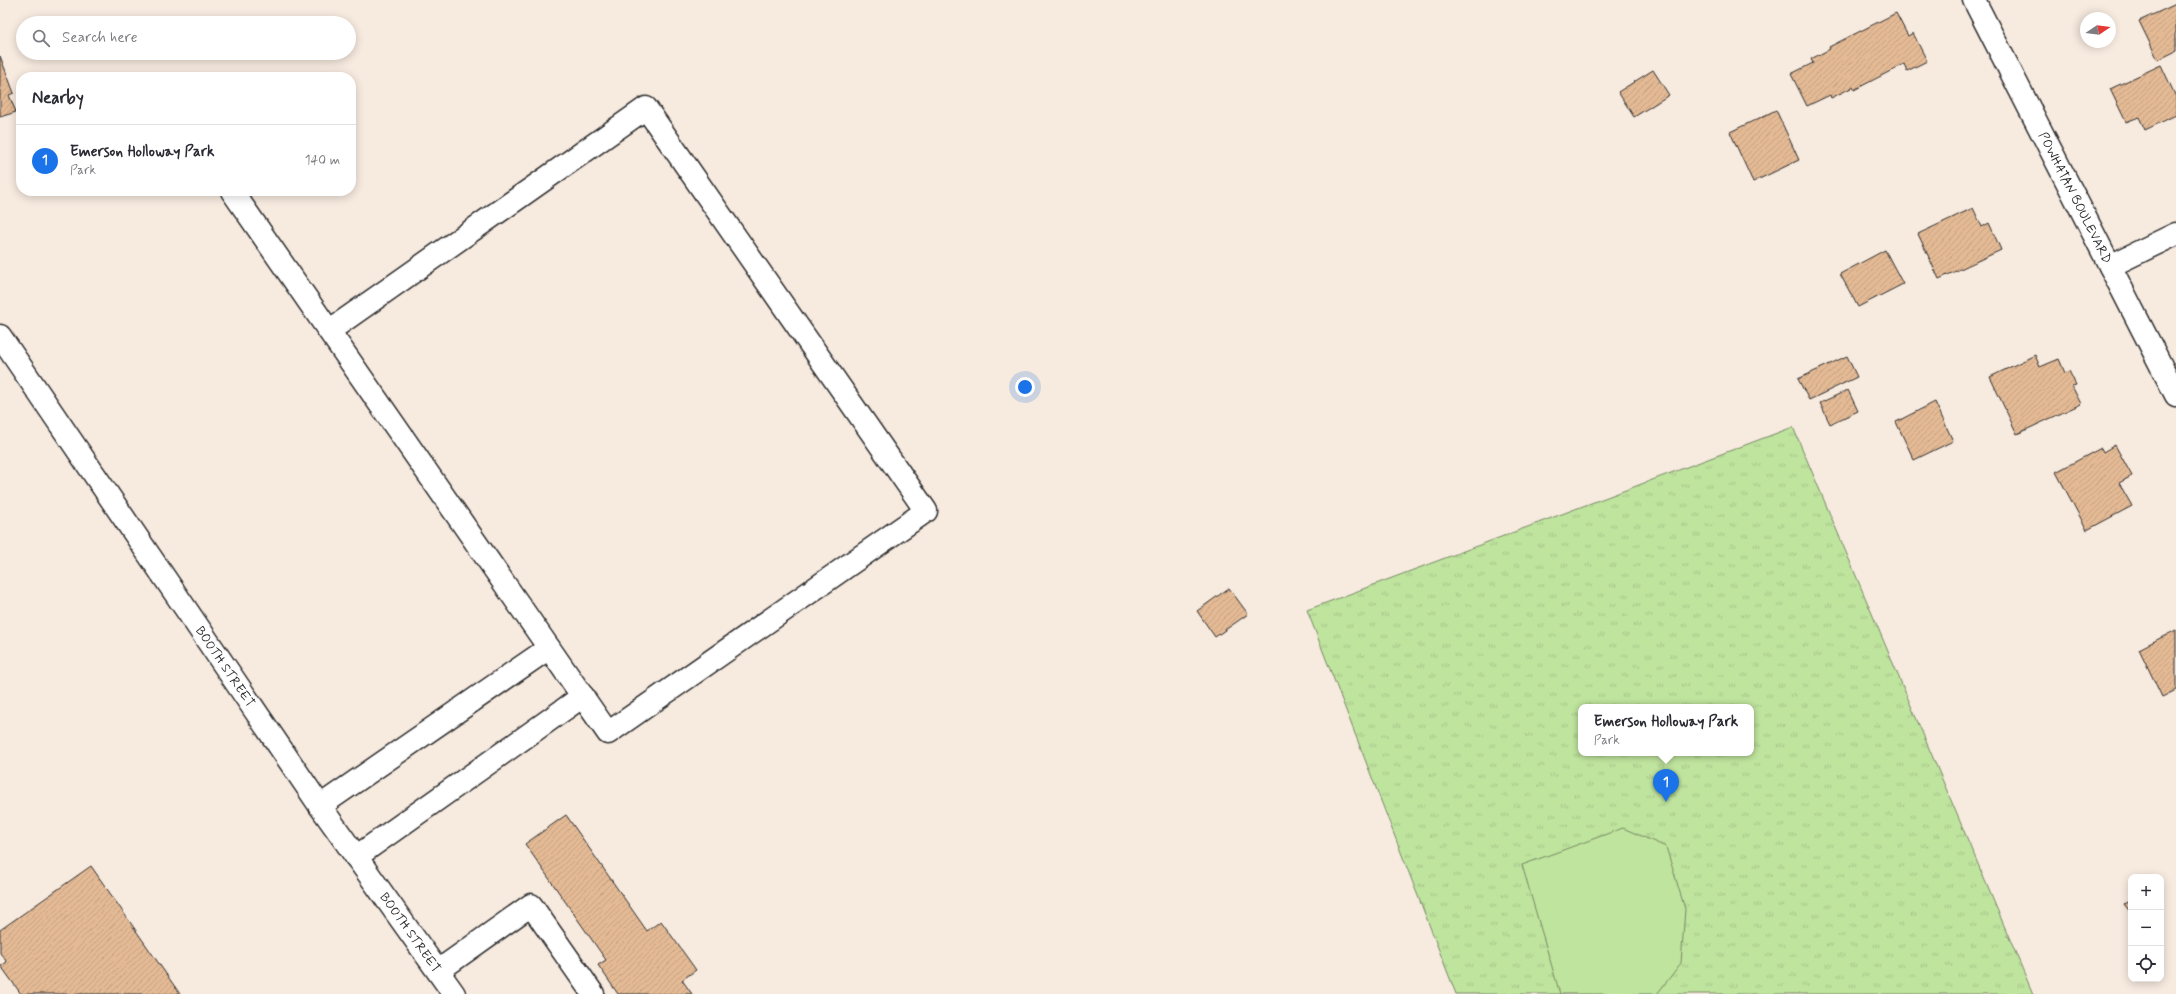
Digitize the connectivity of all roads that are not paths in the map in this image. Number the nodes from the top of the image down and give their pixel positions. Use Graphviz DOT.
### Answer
graph roads {
  1 [pos="1974,0"];
  2 [pos="235,196"];
  3 [pos="2176,234"];
  4 [pos="2110,266"];
  5 [pos="328,331"];
  6 [pos="0,336"];
  7 [pos="2176,395"];
  8 [pos="549,648"];
  9 [pos="583,696"];
  10 [pos="320,806"];
  11 [pos="356,857"];
  12 [pos="438,971"];
  13 [pos="454,994"];
  14 [pos="593,994"];
  1 -- 4 [label="street, POWHATAN BOULEVARD"];
  2 -- 5 [label="street"];
  3 -- 4 [label="street"];
  4 -- 7 [label="street, POWHATAN BOULEVARD"];
  5 -- 8 [label="street"];
  5 -- 9 [label="street"];
  6 -- 10 [label="street, BOOTH STREET"];
  8 -- 9 [label="street"];
  8 -- 10 [label="street"];
  9 -- 11 [label="street"];
  10 -- 11 [label="street, BOOTH STREET"];
  11 -- 12 [label="street, BOOTH STREET"];
  12 -- 13 [label="street, BOOTH STREET"];
  12 -- 14 [label="street"];
}
